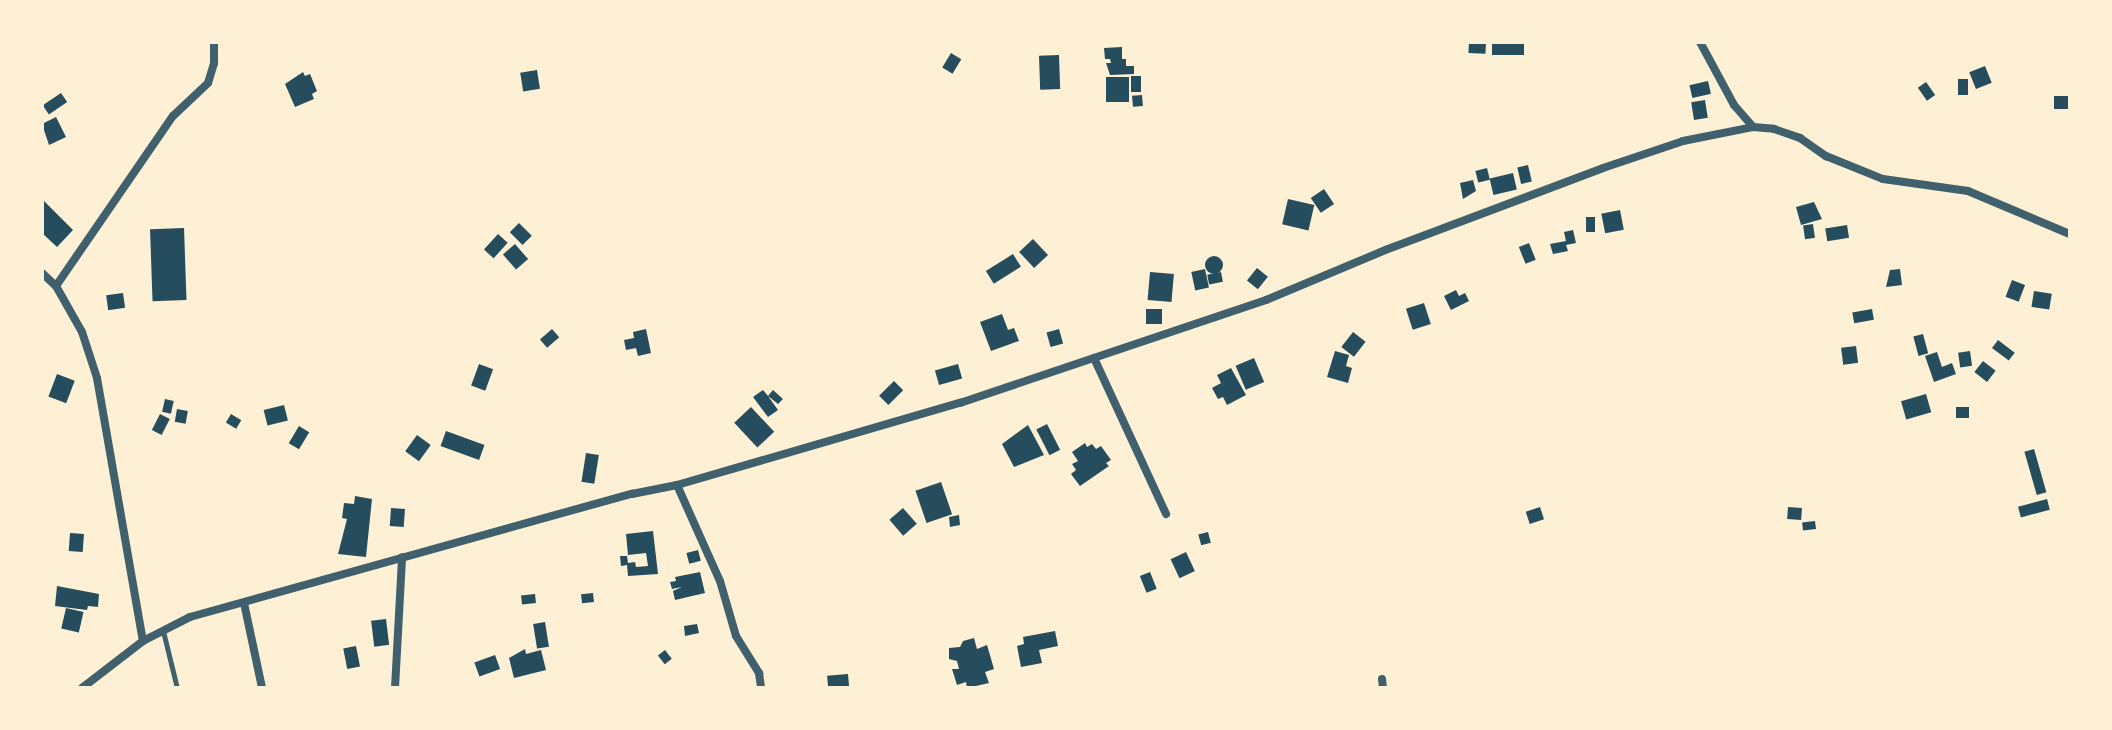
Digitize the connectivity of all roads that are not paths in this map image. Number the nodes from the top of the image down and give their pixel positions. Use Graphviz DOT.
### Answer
graph roads {
  1 [pos="214,42"];
  2 [pos="1700,42"];
  3 [pos="1753,127"];
  4 [pos="2070,234"];
  5 [pos="42,273"];
  6 [pos="56,286"];
  7 [pos="1094,358"];
  8 [pos="677,485"];
  9 [pos="1166,514"];
  10 [pos="402,557"];
  11 [pos="244,603"];
  12 [pos="163,630"];
  13 [pos="143,641"];
  14 [pos="82,688"];
  15 [pos="177,688"];
  16 [pos="262,688"];
  17 [pos="395,688"];
  18 [pos="761,688"];
  1 -- 6 [label="street"];
  2 -- 3 [label="street"];
  3 -- 4 [label="street"];
  3 -- 7 [label="street"];
  5 -- 6 [label="street"];
  6 -- 13 [label="street"];
  7 -- 8 [label="street"];
  7 -- 9 [label="street"];
  8 -- 10 [label="street"];
  8 -- 18 [label="street"];
  10 -- 11 [label="street"];
  10 -- 17 [label="street"];
  11 -- 12 [label="street"];
  11 -- 16 [label="street"];
  12 -- 13 [label="street"];
  12 -- 15 [label="lane"];
  13 -- 14 [label="street"];
}
